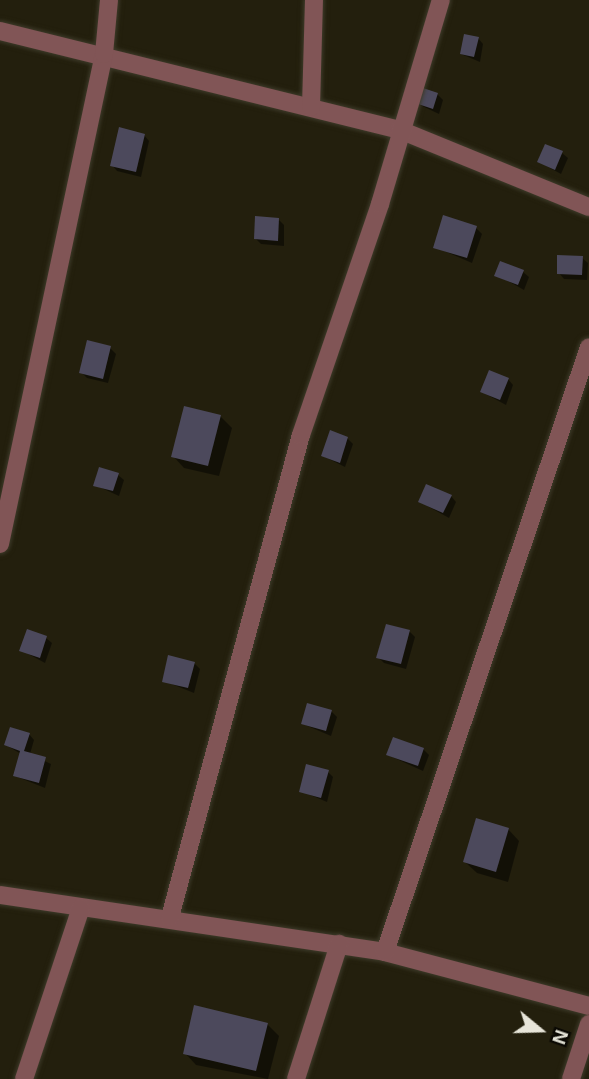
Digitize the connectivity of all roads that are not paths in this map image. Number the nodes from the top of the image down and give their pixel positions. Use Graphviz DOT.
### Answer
graph roads {
  1 [pos="109,0"];
  2 [pos="314,0"];
  3 [pos="441,0"];
  4 [pos="0,31"];
  5 [pos="104,54"];
  6 [pos="312,107"];
  7 [pos="400,130"];
  8 [pos="589,207"];
  9 [pos="589,347"];
  10 [pos="0,544"];
  11 [pos="0,895"];
  12 [pos="81,908"];
  13 [pos="170,917"];
  14 [pos="339,944"];
  15 [pos="385,952"];
  16 [pos="589,1006"];
  17 [pos="589,1024"];
  18 [pos="24,1079"];
  19 [pos="296,1079"];
  20 [pos="571,1079"];
  1 -- 5 [label="street"];
  2 -- 6 [label="street"];
  3 -- 7 [label="street"];
  4 -- 5 [label="street"];
  5 -- 6 [label="street"];
  5 -- 10 [label="street"];
  6 -- 7 [label="street"];
  7 -- 8 [label="street"];
  7 -- 13 [label="street"];
  9 -- 15 [label="street"];
  11 -- 12 [label="street"];
  12 -- 13 [label="street"];
  12 -- 18 [label="street"];
  13 -- 14 [label="street"];
  14 -- 15 [label="street"];
  14 -- 19 [label="street"];
  15 -- 16 [label="street"];
  17 -- 20 [label="street"];
}
